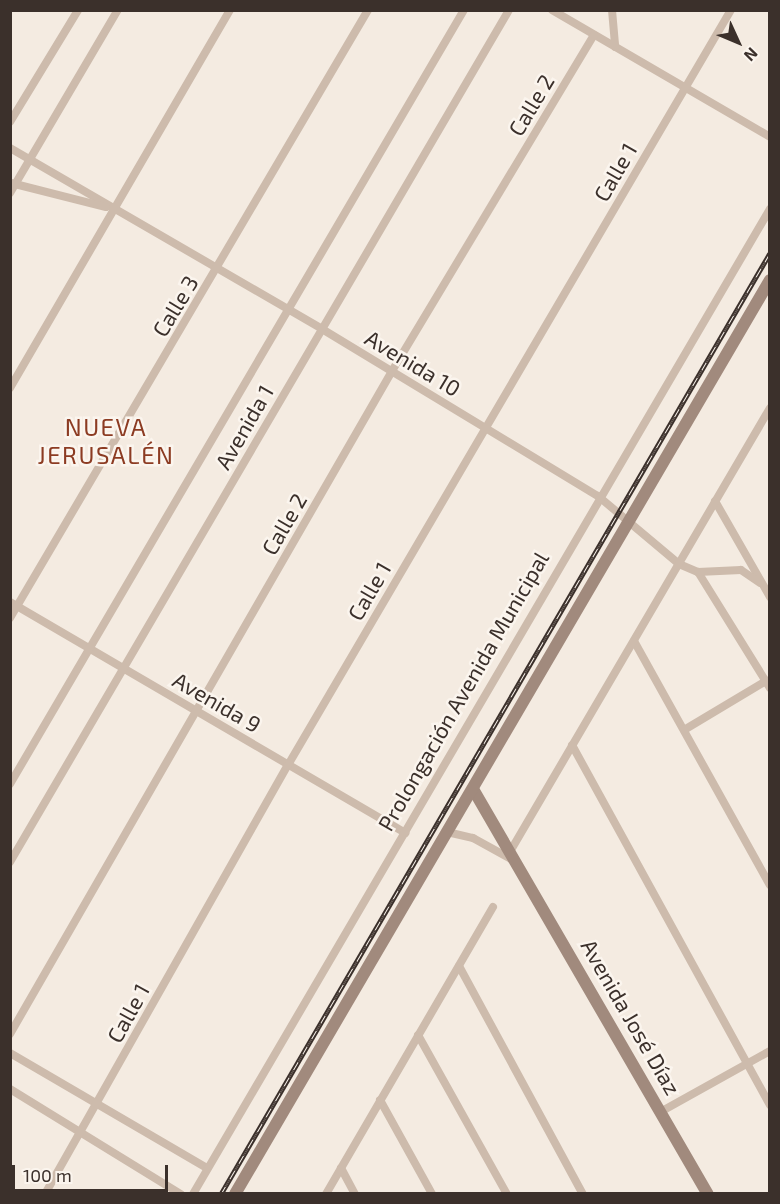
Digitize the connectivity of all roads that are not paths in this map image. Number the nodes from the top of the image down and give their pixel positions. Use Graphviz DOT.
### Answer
graph roads {
  1 [pos="78,10"];
  2 [pos="118,10"];
  3 [pos="230,10"];
  4 [pos="369,10"];
  5 [pos="464,10"];
  6 [pos="509,10"];
  7 [pos="552,10"];
  8 [pos="612,10"];
  9 [pos="731,10"];
  10 [pos="594,34"];
  11 [pos="615,47"];
  12 [pos="685,88"];
  13 [pos="10,122"];
  14 [pos="770,137"];
  15 [pos="10,148"];
  16 [pos="30,160"];
  17 [pos="12,187"];
  18 [pos="770,209"];
  19 [pos="116,210"];
  20 [pos="218,269"];
  21 [pos="770,280"];
  22 [pos="290,310"];
  23 [pos="322,329"];
  24 [pos="392,371"];
  25 [pos="10,388"];
  26 [pos="769,413"];
  27 [pos="486,428"];
  28 [pos="598,496"];
  29 [pos="715,501"];
  30 [pos="628,522"];
  31 [pos="679,564"];
  32 [pos="698,572"];
  33 [pos="763,584"];
  34 [pos="770,597"];
  35 [pos="14,604"];
  36 [pos="10,618"];
  37 [pos="634,640"];
  38 [pos="91,649"];
  39 [pos="124,668"];
  40 [pos="768,684"];
  41 [pos="198,712"];
  42 [pos="684,730"];
  43 [pos="572,745"];
  44 [pos="288,765"];
  45 [pos="10,784"];
  46 [pos="473,789"];
  47 [pos="447,832"];
  48 [pos="405,833"];
  49 [pos="511,850"];
  50 [pos="10,862"];
  51 [pos="518,862"];
  52 [pos="770,885"];
  53 [pos="493,907"];
  54 [pos="459,966"];
  55 [pos="10,1034"];
  56 [pos="418,1035"];
  57 [pos="770,1051"];
  58 [pos="10,1053"];
  59 [pos="747,1063"];
  60 [pos="10,1089"];
  61 [pos="380,1100"];
  62 [pos="98,1104"];
  63 [pos="770,1105"];
  64 [pos="662,1111"];
  65 [pos="81,1133"];
  66 [pos="207,1168"];
  67 [pos="341,1168"];
  68 [pos="45,1194"];
  69 [pos="182,1194"];
  70 [pos="193,1194"];
  71 [pos="235,1194"];
  72 [pos="326,1194"];
  73 [pos="355,1194"];
  74 [pos="432,1194"];
  75 [pos="507,1194"];
  76 [pos="583,1194"];
  77 [pos="708,1194"];
  1 -- 13 [label="street"];
  2 -- 16 [label="street"];
  3 -- 19 [label="street"];
  4 -- 20 [label="street, Calle 3"];
  5 -- 22 [label="street, Avenida 1"];
  6 -- 23 [label="street, Avenida 1"];
  7 -- 10 [label="street"];
  8 -- 11 [label="street"];
  9 -- 12 [label="street, Calle 1"];
  10 -- 11 [label="street"];
  10 -- 24 [label="street, Calle 2"];
  11 -- 12 [label="street"];
  12 -- 14 [label="street"];
  12 -- 27 [label="street, Calle 1"];
  15 -- 16 [label="street, Avenida 10"];
  16 -- 17 [label="street"];
  16 -- 19 [label="street, Avenida 10"];
  17 -- 19 [label="street, Avenida 10"];
  18 -- 28 [label="street, Prolongación Avenida Municipal"];
  19 -- 20 [label="street, Avenida 10"];
  19 -- 25 [label="street"];
  20 -- 22 [label="street, Avenida 10"];
  20 -- 35 [label="street, Calle 3"];
  21 -- 30 [label="main road"];
  22 -- 23 [label="street, Avenida 10"];
  22 -- 38 [label="street, Avenida 1"];
  23 -- 24 [label="street, Avenida 10"];
  23 -- 39 [label="street, Avenida 1"];
  24 -- 27 [label="street, Avenida 10"];
  24 -- 41 [label="street, Calle 2"];
  26 -- 29 [label="street"];
  27 -- 28 [label="street, Avenida 10"];
  27 -- 44 [label="street, Calle 1"];
  28 -- 30 [label="street, Avenida 10"];
  28 -- 48 [label="street, Prolongación Avenida Municipal"];
  29 -- 31 [label="street"];
  29 -- 33 [label="street"];
  30 -- 31 [label="street, Avenida 10"];
  30 -- 46 [label="main road"];
  31 -- 32 [label="street, Avenida 10"];
  31 -- 37 [label="street"];
  32 -- 33 [label="street"];
  32 -- 40 [label="street"];
  33 -- 34 [label="street"];
  35 -- 36 [label="street, Calle 3"];
  35 -- 38 [label="street, Avenida 9"];
  37 -- 42 [label="street"];
  37 -- 43 [label="street"];
  38 -- 39 [label="street, Avenida 9"];
  38 -- 45 [label="street, Avenida 1"];
  39 -- 41 [label="street, Avenida 9"];
  39 -- 50 [label="street, Avenida 1"];
  40 -- 42 [label="street"];
  41 -- 44 [label="street, Avenida 9"];
  41 -- 55 [label="street, Calle 2"];
  42 -- 52 [label="street"];
  43 -- 49 [label="street"];
  43 -- 59 [label="street"];
  44 -- 48 [label="street, Avenida 9"];
  44 -- 62 [label="street, Calle 1"];
  46 -- 47 [label="main road"];
  46 -- 49 [label="main road, Avenida José Díaz"];
  47 -- 51 [label="street"];
  47 -- 71 [label="main road"];
  48 -- 66 [label="street, Prolongación Avenida Municipal"];
  49 -- 51 [label="main road, Avenida José Díaz"];
  51 -- 64 [label="main road, Avenida José Díaz"];
  53 -- 54 [label="street"];
  54 -- 56 [label="street"];
  54 -- 76 [label="street"];
  56 -- 61 [label="street"];
  56 -- 75 [label="street"];
  57 -- 59 [label="street"];
  58 -- 62 [label="street"];
  59 -- 63 [label="street"];
  59 -- 64 [label="street"];
  60 -- 65 [label="street"];
  61 -- 67 [label="street"];
  61 -- 74 [label="street"];
  62 -- 65 [label="street, Calle 1"];
  62 -- 66 [label="street"];
  64 -- 77 [label="main road, Avenida José Díaz"];
  65 -- 68 [label="street, Calle 1"];
  65 -- 69 [label="street"];
  66 -- 70 [label="street, Prolongación Avenida Municipal"];
  67 -- 72 [label="street"];
  67 -- 73 [label="street"];
}
